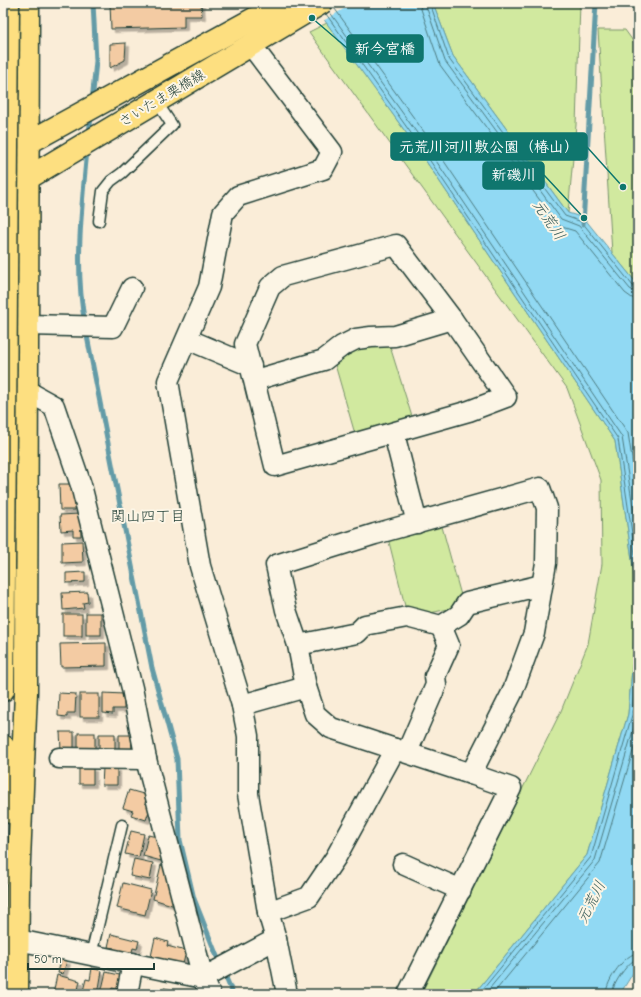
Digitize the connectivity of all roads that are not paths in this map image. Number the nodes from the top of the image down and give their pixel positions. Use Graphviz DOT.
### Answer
graph roads {
  1 [pos="8,3"];
  2 [pos="28,3"];
  3 [pos="322,3"];
  4 [pos="289,11"];
  5 [pos="250,45"];
  6 [pos="156,101"];
  7 [pos="28,142"];
  8 [pos="3,156"];
  9 [pos="28,178"];
  10 [pos="3,193"];
  11 [pos="99,221"];
  12 [pos="132,288"];
  13 [pos="452,319"];
  14 [pos="27,325"];
  15 [pos="187,339"];
  16 [pos="253,373"];
  17 [pos="27,391"];
  18 [pos="394,434"];
  19 [pos="417,523"];
  20 [pos="542,585"];
  21 [pos="441,626"];
  22 [pos="298,646"];
  23 [pos="306,687"];
  24 [pos="3,690"];
  25 [pos="242,705"];
  26 [pos="3,746"];
  27 [pos="401,751"];
  28 [pos="59,758"];
  29 [pos="146,759"];
  30 [pos="470,774"];
  31 [pos="122,825"];
  32 [pos="402,864"];
  33 [pos="18,884"];
  34 [pos="461,890"];
  35 [pos="268,912"];
  36 [pos="276,939"];
  37 [pos="18,940"];
  38 [pos="91,955"];
  39 [pos="133,963"];
  40 [pos="207,986"];
  41 [pos="17,994"];
  42 [pos="128,994"];
  43 [pos="287,994"];
  44 [pos="408,994"];
  1 -- 24 [label="main road, bridge"];
  2 -- 7 [label="main road"];
  3 -- 4 [label="main road, さいたま栗橋線"];
  4 -- 5 [label="main road, さいたま栗橋線"];
  4 -- 7 [label="main road, さいたま栗橋線"];
  5 -- 6 [label="main road, さいたま栗橋線"];
  5 -- 15 [label="street"];
  6 -- 9 [label="main road, さいたま栗橋線"];
  6 -- 11 [label="lane"];
  7 -- 8 [label="main road, さいたま栗橋線"];
  7 -- 9 [label="main road"];
  9 -- 10 [label="main road, さいたま栗橋線"];
  9 -- 14 [label="main road"];
  12 -- 14 [label="street"];
  13 -- 16 [label="street"];
  13 -- 16 [label="street"];
  13 -- 18 [label="street"];
  14 -- 17 [label="main road"];
  15 -- 16 [label="street"];
  15 -- 25 [label="street"];
  16 -- 18 [label="street"];
  17 -- 29 [label="street"];
  17 -- 33 [label="main road"];
  18 -- 19 [label="street"];
  19 -- 20 [label="street"];
  19 -- 22 [label="street"];
  20 -- 21 [label="street"];
  20 -- 30 [label="street"];
  21 -- 22 [label="street"];
  21 -- 27 [label="street"];
  22 -- 23 [label="street"];
  23 -- 25 [label="street"];
  23 -- 27 [label="street"];
  25 -- 35 [label="street"];
  26 -- 33 [label="main road"];
  27 -- 30 [label="street"];
  27 -- 35 [label="street"];
  28 -- 29 [label="street"];
  29 -- 40 [label="street"];
  30 -- 34 [label="street"];
  31 -- 38 [label="lane"];
  32 -- 34 [label="street"];
  33 -- 37 [label="main road"];
  34 -- 44 [label="street"];
  35 -- 36 [label="street"];
  36 -- 40 [label="street"];
  36 -- 43 [label="street"];
  37 -- 38 [label="street"];
  37 -- 41 [label="main road"];
  38 -- 39 [label="street"];
  39 -- 40 [label="street"];
  39 -- 42 [label="street"];
}
